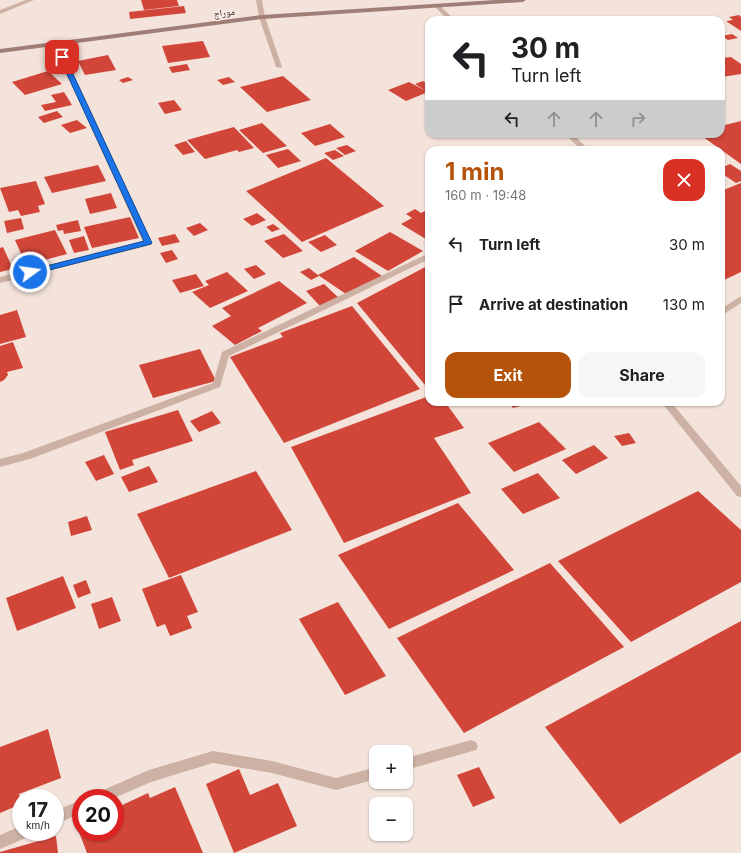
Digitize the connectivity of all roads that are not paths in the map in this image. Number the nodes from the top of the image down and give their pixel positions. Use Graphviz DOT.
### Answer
graph roads {
  1 [pos="31,0"];
  2 [pos="259,0"];
  3 [pos="441,0"];
  4 [pos="523,0"];
  5 [pos="448,6"];
  6 [pos="438,7"];
  7 [pos="0,12"];
  8 [pos="448,16"];
  9 [pos="262,17"];
  10 [pos="56,43"];
  11 [pos="0,51"];
  12 [pos="279,67"];
  13 [pos="573,138"];
  14 [pos="581,146"];
  15 [pos="425,258"];
  16 [pos="0,280"];
  17 [pos="740,300"];
  18 [pos="725,310"];
  19 [pos="669,406"];
  20 [pos="0,463"];
  21 [pos="741,493"];
  22 [pos="471,746"];
  23 [pos="413,762"];
  24 [pos="369,775"];
  25 [pos="119,789"];
  26 [pos="12,837"];
  27 [pos="0,842"];
  1 -- 7 [label="lane"];
  2 -- 9 [label="lane"];
  3 -- 5 [label="lane"];
  4 -- 5 [label="main road, موراج"];
  5 -- 6 [label="main road, موراج"];
  6 -- 8 [label="lane"];
  6 -- 9 [label="main road, موراج"];
  9 -- 10 [label="main road, موراج"];
  9 -- 12 [label="lane"];
  10 -- 11 [label="main road, موراج"];
  10 -- 16 [label="lane"];
  13 -- 14 [label="lane"];
  15 -- 20 [label="lane"];
  17 -- 18 [label="lane"];
  19 -- 21 [label="lane"];
  22 -- 23 [label="lane"];
  24 -- 25 [label="lane"];
  26 -- 27 [label="lane"];
}
